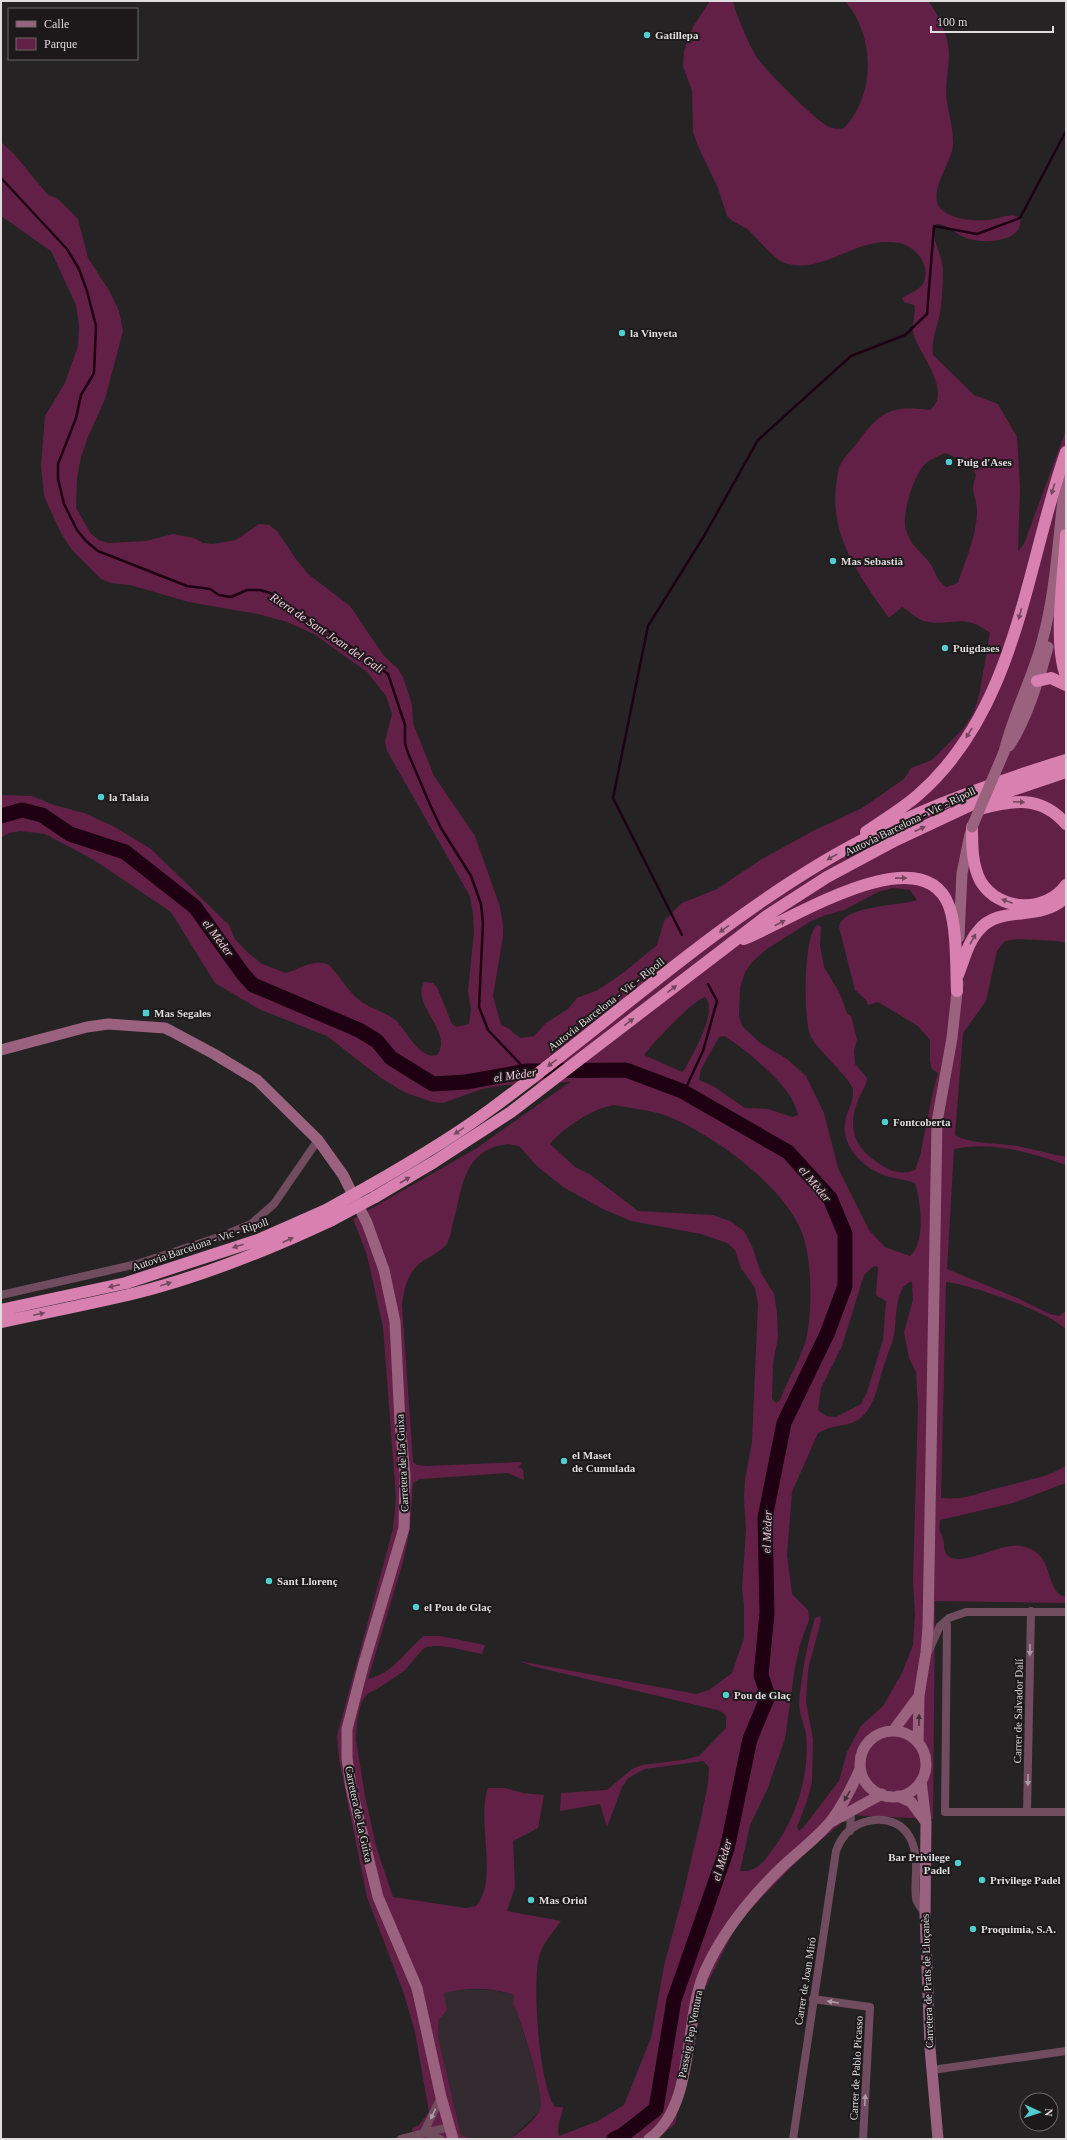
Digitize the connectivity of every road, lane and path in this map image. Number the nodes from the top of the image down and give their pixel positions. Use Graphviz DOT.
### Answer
graph roads {
  1 [pos="1066,452"];
  2 [pos="1066,476"];
  3 [pos="1066,535"];
  4 [pos="1058,557"];
  5 [pos="1066,676"];
  6 [pos="1037,681"];
  7 [pos="1066,685"];
  8 [pos="1005,748"];
  9 [pos="1066,760"];
  10 [pos="1066,772"];
  11 [pos="967,808"];
  12 [pos="1066,824"];
  13 [pos="972,827"];
  14 [pos="860,842"];
  15 [pos="1066,884"];
  16 [pos="1066,897"];
  17 [pos="731,944"];
  18 [pos="958,975"];
  19 [pos="957,991"];
  20 [pos="1,1050"];
  21 [pos="318,1140"];
  22 [pos="329,1215"];
  23 [pos="1,1295"];
  24 [pos="1,1310"];
  25 [pos="1,1322"];
  26 [pos="1031,1611"];
  27 [pos="1066,1612"];
  28 [pos="947,1625"];
  29 [pos="926,1652"];
  30 [pos="919,1696"];
  31 [pos="893,1731"];
  32 [pos="918,1743"];
  33 [pos="860,1769"];
  34 [pos="921,1781"];
  35 [pos="882,1794"];
  36 [pos="898,1796"];
  37 [pos="1027,1812"];
  38 [pos="1066,1812"];
  39 [pos="830,1822"];
  40 [pos="926,1822"];
  41 [pos="850,1831"];
  42 [pos="925,1913"];
  43 [pos="813,1999"];
  44 [pos="1066,2051"];
  45 [pos="932,2070"];
  46 [pos="441,2097"];
  47 [pos="449,2127"];
  48 [pos="424,2132"];
  49 [pos="401,2139"];
  50 [pos="440,2139"];
  51 [pos="453,2139"];
  52 [pos="649,2139"];
  53 [pos="793,2139"];
  54 [pos="863,2139"];
  55 [pos="938,2139"];
  1 -- 14 [label="highway, one-way"];
  2 -- 4 [label="street"];
  3 -- 5 [label="highway"];
  4 -- 6 [label="street"];
  4 -- 8 [label="street"];
  6 -- 7 [label="highway"];
  6 -- 8 [label="street"];
  8 -- 13 [label="street, bridge"];
  9 -- 14 [label="highway, Autovia Barcelona - Vic - Ripoll"];
  10 -- 11 [label="highway, Autovia Barcelona - Vic - Ripoll"];
  11 -- 12 [label="highway, one-way"];
  17 -- 11 [label="highway, Autovia Barcelona - Vic - Ripoll, one-way"];
  15 -- 13 [label="highway, one-way"];
  13 -- 18 [label="street"];
  14 -- 22 [label="highway, Autovia Barcelona - Vic - Ripoll, one-way, bridge"];
  18 -- 16 [label="highway, one-way"];
  17 -- 19 [label="highway, one-way"];
  22 -- 17 [label="highway, Autovia Barcelona - Vic - Ripoll, one-way, bridge"];
  18 -- 19 [label="street"];
  19 -- 29 [label="street"];
  20 -- 21 [label="street, Carretera de La Guixa"];
  21 -- 23 [label="street"];
  21 -- 46 [label="street, Carretera de La Guixa"];
  22 -- 24 [label="highway, Autovia Barcelona - Vic - Ripoll, one-way"];
  25 -- 22 [label="highway, Autovia Barcelona - Vic - Ripoll, one-way"];
  26 -- 27 [label="street"];
  26 -- 29 [label="street"];
  26 -- 37 [label="street, Carrer de Salvador Dalí, one-way"];
  28 -- 37 [label="street"];
  29 -- 30 [label="street"];
  30 -- 31 [label="street"];
  32 -- 30 [label="street, one-way"];
  31 -- 32 [label="street"];
  31 -- 33 [label="street"];
  32 -- 34 [label="street"];
  33 -- 35 [label="street"];
  33 -- 39 [label="street, Passeig Pep Ventura, one-way"];
  34 -- 36 [label="street"];
  34 -- 40 [label="street, Carretera de Prats de Lluçanès"];
  35 -- 36 [label="street"];
  35 -- 39 [label="street, Passeig Pep Ventura"];
  36 -- 40 [label="street"];
  37 -- 38 [label="street"];
  39 -- 41 [label="street"];
  39 -- 52 [label="street, Passeig Pep Ventura"];
  40 -- 42 [label="street, Carretera de Prats de Lluçanès"];
  41 -- 42 [label="street, Carrer de Joan Miró"];
  41 -- 43 [label="street, Carrer de Joan Miró"];
  42 -- 45 [label="street, Carretera de Prats de Lluçanès"];
  43 -- 53 [label="street, Carrer de Joan Miró"];
  54 -- 43 [label="street, Carrer de Pablo Picasso, one-way"];
  44 -- 45 [label="street"];
  45 -- 55 [label="street, Carretera de Prats de Lluçanès"];
  46 -- 47 [label="street, Carretera de La Guixa"];
  46 -- 48 [label="street, one-way"];
  47 -- 48 [label="street"];
  47 -- 51 [label="street, Carretera de La Guixa"];
  48 -- 49 [label="street"];
  48 -- 50 [label="street"];
}
